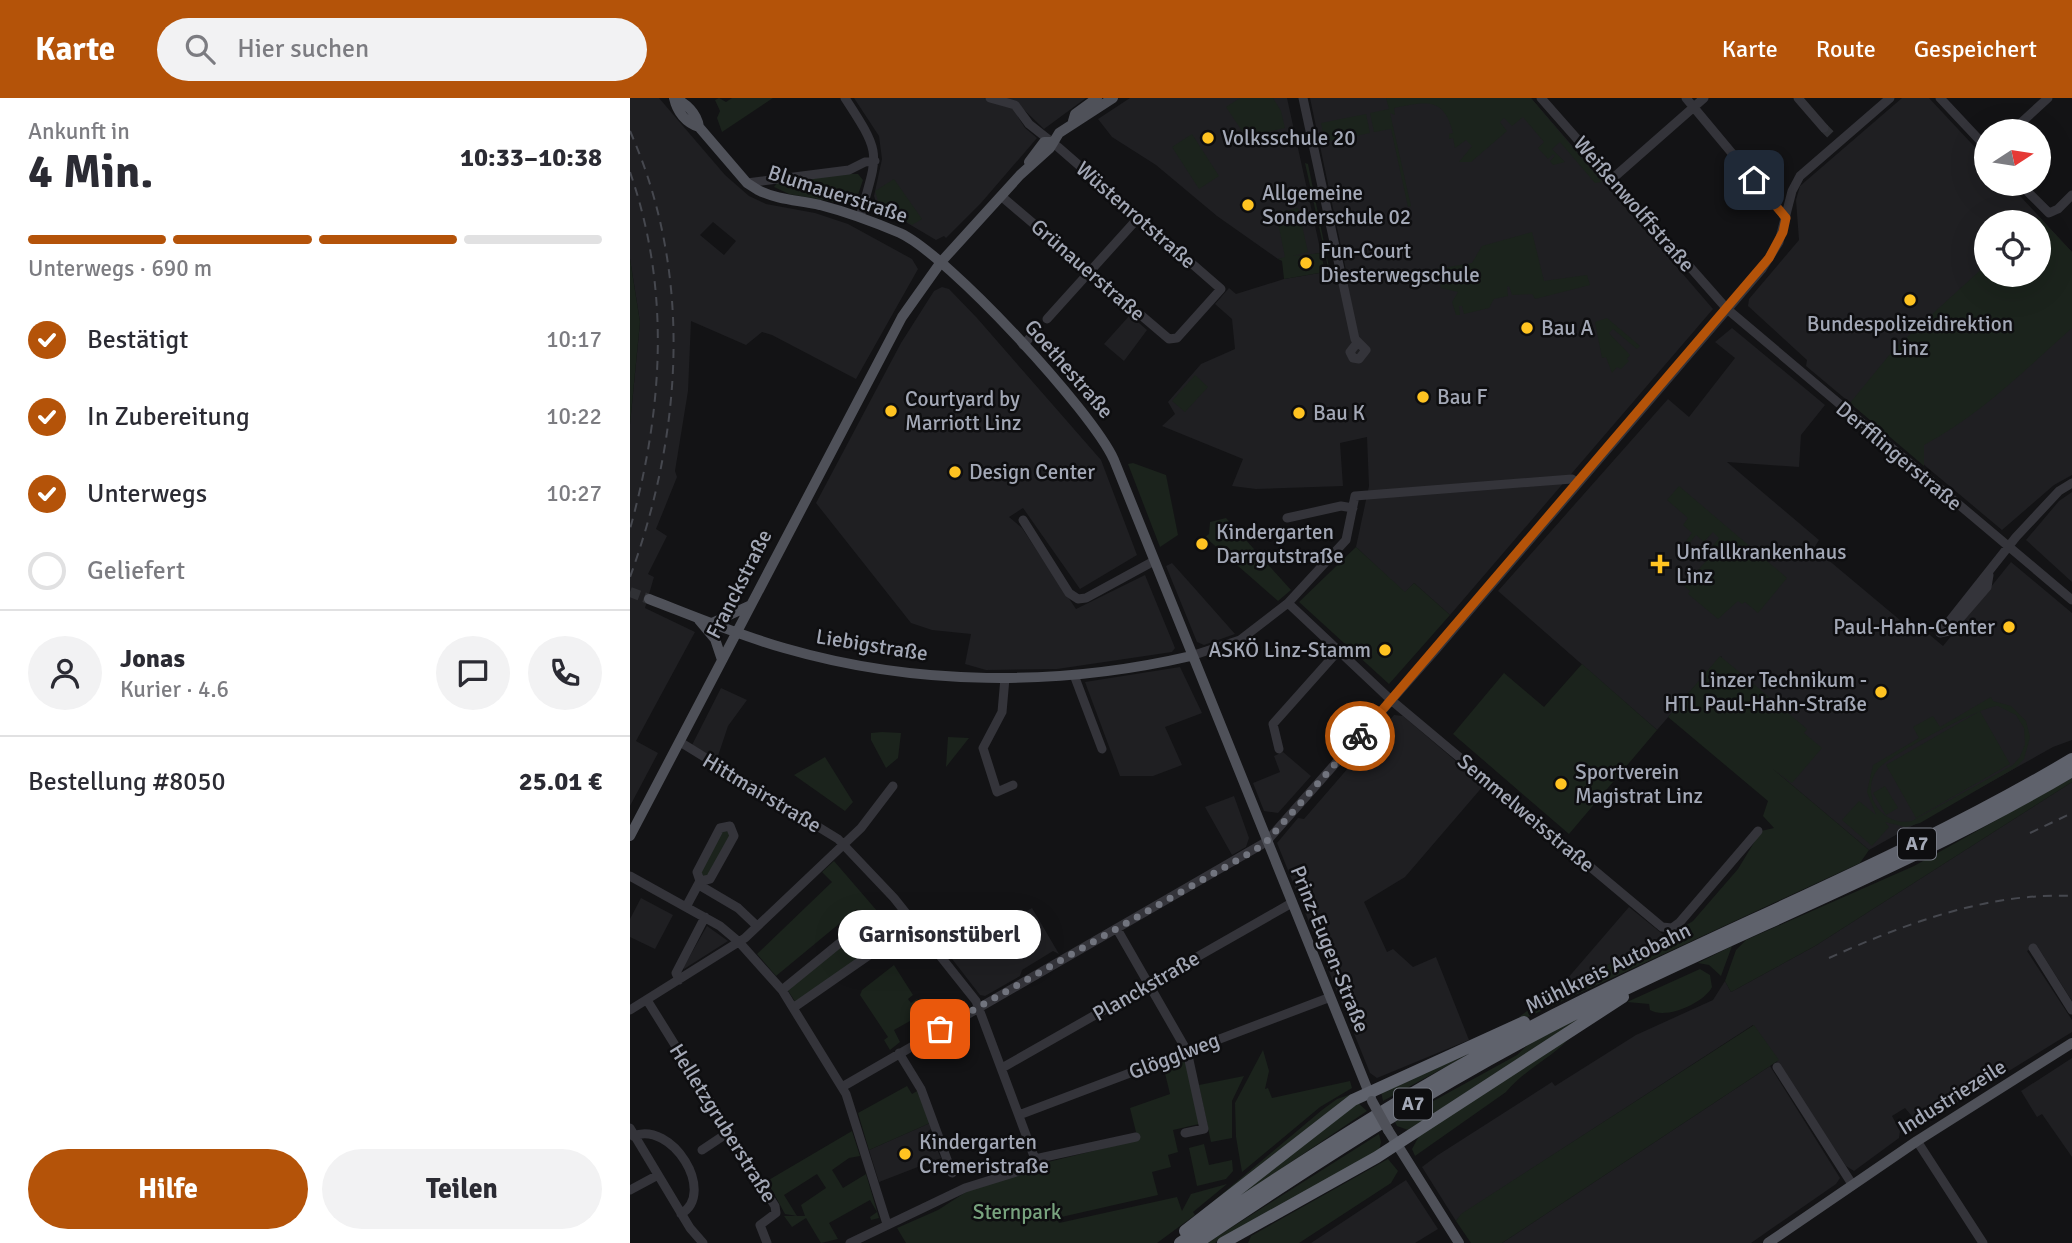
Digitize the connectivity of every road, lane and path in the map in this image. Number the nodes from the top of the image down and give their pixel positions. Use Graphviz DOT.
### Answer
graph roads {
  1 [pos="674,98"];
  2 [pos="845,98"];
  3 [pos="990,98"];
  4 [pos="1097,98"];
  5 [pos="1113,98"];
  6 [pos="1303,98"];
  7 [pos="1541,98"];
  8 [pos="1686,98"];
  9 [pos="1704,98"];
  10 [pos="1798,98"];
  11 [pos="1890,98"];
  12 [pos="1940,98"];
  13 [pos="2048,98"];
  14 [pos="1015,101"];
  15 [pos="1694,107"];
  16 [pos="2025,119"];
  17 [pos="1073,121"];
  18 [pos="1824,128"];
  19 [pos="1974,134"];
  20 [pos="1051,142"];
  21 [pos="875,161"];
  22 [pos="859,166"];
  23 [pos="871,177"];
  24 [pos="1612,180"];
  25 [pos="747,183"];
  26 [pos="2072,195"];
  27 [pos="1001,196"];
  28 [pos="2032,196"];
  29 [pos="860,217"];
  30 [pos="1139,217"];
  31 [pos="1786,218"];
  32 [pos="941,262"];
  33 [pos="1090,272"];
  34 [pos="1727,310"];
  35 [pos="1048,318"];
  36 [pos="1038,329"];
  37 [pos="1177,338"];
  38 [pos="1357,343"];
  39 [pos="1023,345"];
  40 [pos="1578,483"];
  41 [pos="2072,484"];
  42 [pos="1353,508"];
  43 [pos="1287,518"];
  44 [pos="1023,520"];
  45 [pos="2009,548"];
  46 [pos="1154,561"];
  47 [pos="1989,573"];
  48 [pos="649,599"];
  49 [pos="2072,600"];
  50 [pos="1288,603"];
  51 [pos="751,605"];
  52 [pos="698,618"];
  53 [pos="712,623"];
  54 [pos="737,632"];
  55 [pos="1338,651"];
  56 [pos="1191,656"];
  57 [pos="722,661"];
  58 [pos="1074,676"];
  59 [pos="1005,678"];
  60 [pos="1391,700"];
  61 [pos="680,742"];
  62 [pos="1102,749"];
  63 [pos="1279,749"];
  64 [pos="2072,759"];
  65 [pos="2072,771"];
  66 [pos="1013,785"];
  67 [pos="893,786"];
  68 [pos="1758,831"];
  69 [pos="630,836"];
  70 [pos="1266,842"];
  71 [pos="844,845"];
  72 [pos="630,876"];
  73 [pos="699,883"];
  74 [pos="1290,904"];
  75 [pos="686,907"];
  76 [pos="705,917"];
  77 [pos="757,926"];
  78 [pos="1117,929"];
  79 [pos="898,935"];
  80 [pos="739,942"];
  81 [pos="881,946"];
  82 [pos="2033,948"];
  83 [pos="680,980"];
  84 [pos="1639,983"];
  85 [pos="1149,985"];
  86 [pos="782,990"];
  87 [pos="1328,998"];
  88 [pos="647,1000"];
  89 [pos="1571,1006"];
  90 [pos="979,1007"];
  91 [pos="793,1008"];
  92 [pos="630,1010"];
  93 [pos="2072,1010"];
  94 [pos="2072,1043"];
  95 [pos="1187,1051"];
  96 [pos="899,1053"];
  97 [pos="1777,1067"];
  98 [pos="1002,1068"];
  99 [pos="842,1087"];
  100 [pos="1370,1096"];
  101 [pos="1019,1115"];
  102 [pos="632,1132"];
  103 [pos="729,1132"];
  104 [pos="1185,1133"];
  105 [pos="1136,1137"];
  106 [pos="1917,1141"];
  107 [pos="1396,1144"];
  108 [pos="702,1150"];
  109 [pos="1035,1159"];
  110 [pos="658,1175"];
  111 [pos="1852,1184"];
  112 [pos="630,1190"];
  113 [pos="960,1190"];
  114 [pos="681,1214"];
  115 [pos="887,1224"];
  116 [pos="704,1243"];
  117 [pos="767,1243"];
  118 [pos="850,1243"];
  119 [pos="1172,1243"];
  120 [pos="1180,1243"];
  121 [pos="1197,1243"];
  122 [pos="1223,1243"];
  123 [pos="1459,1243"];
  124 [pos="1768,1243"];
  125 [pos="1983,1243"];
  1 -- 25 [label="main road, Blumauerstraße"];
  2 -- 21 [label="street"];
  3 -- 14 [label="street"];
  4 -- 17 [label="main road, Franckstraße"];
  5 -- 17 [label="main road"];
  6 -- 38 [label="street"];
  7 -- 24 [label="street, Weißenwolffstraße"];
  8 -- 15 [label="street"];
  9 -- 15 [label="street"];
  10 -- 18 [label="street"];
  11 -- 31 [label="street"];
  12 -- 19 [label="street"];
  13 -- 16 [label="street"];
  14 -- 20 [label="street, Wüstenrotstraße"];
  15 -- 24 [label="street"];
  15 -- 31 [label="street"];
  17 -- 20 [label="main road, Franckstraße"];
  20 -- 27 [label="main road, Franckstraße"];
  20 -- 30 [label="street, Wüstenrotstraße"];
  21 -- 22 [label="street"];
  21 -- 23 [label="street"];
  22 -- 23 [label="street"];
  22 -- 25 [label="street"];
  23 -- 29 [label="street"];
  24 -- 34 [label="street, Weißenwolffstraße"];
  25 -- 29 [label="main road, Blumauerstraße"];
  26 -- 28 [label="street"];
  27 -- 32 [label="main road, Franckstraße"];
  27 -- 33 [label="street, Grünauerstraße"];
  29 -- 32 [label="main road, Blumauerstraße"];
  30 -- 33 [label="street"];
  30 -- 37 [label="street, Wüstenrotstraße"];
  31 -- 34 [label="street"];
  32 -- 39 [label="main road, Goethestraße"];
  32 -- 51 [label="main road, Franckstraße"];
  33 -- 35 [label="street"];
  33 -- 37 [label="street, Grünauerstraße"];
  34 -- 40 [label="street"];
  34 -- 45 [label="street, Derfflingerstraße"];
  36 -- 39 [label="street"];
  39 -- 46 [label="main road, Goethestraße"];
  40 -- 42 [label="street"];
  40 -- 60 [label="street"];
  41 -- 45 [label="street"];
  42 -- 43 [label="street"];
  42 -- 50 [label="street"];
  44 -- 46 [label="street"];
  45 -- 47 [label="street"];
  45 -- 49 [label="street, Derfflingerstraße"];
  46 -- 56 [label="main road, Goethestraße"];
  47 -- 47 [label="street"];
  48 -- 52 [label="main road, Liebigstraße"];
  50 -- 55 [label="street, Semmelweisstraße"];
  50 -- 56 [label="street"];
  51 -- 53 [label="main road"];
  51 -- 54 [label="main road, Franckstraße"];
  52 -- 53 [label="main road, Liebigstraße"];
  52 -- 57 [label="main road"];
  53 -- 54 [label="main road, Liebigstraße"];
  54 -- 57 [label="main road, Franckstraße"];
  54 -- 59 [label="main road, Liebigstraße"];
  55 -- 60 [label="street, Semmelweisstraße"];
  55 -- 63 [label="street"];
  56 -- 58 [label="main road, Liebigstraße"];
  56 -- 70 [label="main road, Prinz-Eugen-Straße"];
  57 -- 61 [label="main road, Franckstraße"];
  58 -- 59 [label="main road, Liebigstraße"];
  58 -- 62 [label="street"];
  59 -- 66 [label="street"];
  60 -- 68 [label="street, Semmelweisstraße"];
  60 -- 70 [label="street"];
  61 -- 69 [label="main road, Franckstraße"];
  61 -- 71 [label="street, Hittmairstraße"];
  64 -- 89 [label="highway, Mühlkreis Autobahn / A7"];
  65 -- 84 [label="highway, Mühlkreis Autobahn / A7"];
  67 -- 71 [label="street, Hittmairstraße"];
  70 -- 74 [label="main road, Prinz-Eugen-Straße"];
  70 -- 78 [label="street"];
  71 -- 77 [label="street"];
  71 -- 90 [label="street, Hittmairstraße"];
  72 -- 75 [label="street"];
  73 -- 73 [label="street"];
  73 -- 75 [label="street"];
  73 -- 77 [label="street"];
  74 -- 85 [label="street, Planckstraße"];
  74 -- 87 [label="main road, Prinz-Eugen-Straße"];
  75 -- 76 [label="street"];
  76 -- 80 [label="street"];
  76 -- 83 [label="street"];
  77 -- 80 [label="street"];
  78 -- 85 [label="street"];
  78 -- 90 [label="street"];
  79 -- 81 [label="street"];
  80 -- 83 [label="street"];
  80 -- 86 [label="street"];
  81 -- 86 [label="street"];
  81 -- 91 [label="street"];
  82 -- 93 [label="street"];
  83 -- 88 [label="street"];
  84 -- 107 [label="highway"];
  84 -- 121 [label="highway, Mühlkreis Autobahn / A7"];
  85 -- 95 [label="street"];
  85 -- 98 [label="street, Planckstraße"];
  86 -- 91 [label="street"];
  87 -- 95 [label="street, Glögglweg"];
  87 -- 100 [label="main road, Prinz-Eugen-Straße"];
  88 -- 92 [label="street"];
  88 -- 103 [label="street, Helletzgruberstraße"];
  89 -- 100 [label="highway"];
  89 -- 120 [label="highway, Mühlkreis Autobahn / A7"];
  90 -- 96 [label="street"];
  90 -- 98 [label="street, Hittmairstraße"];
  91 -- 99 [label="street"];
  94 -- 106 [label="main road, Industriezeile"];
  95 -- 101 [label="street, Glögglweg"];
  95 -- 104 [label="street"];
  96 -- 99 [label="street"];
  96 -- 113 [label="street"];
  97 -- 111 [label="street"];
  98 -- 101 [label="street, Hittmairstraße"];
  99 -- 115 [label="street"];
  100 -- 107 [label="main road, Prinz-Eugen-Straße, bridge"];
  100 -- 119 [label="highway"];
  101 -- 109 [label="street, Hittmairstraße"];
  102 -- 110 [label="street"];
  102 -- 114 [label="street"];
  103 -- 108 [label="street"];
  103 -- 117 [label="street, Helletzgruberstraße"];
  105 -- 109 [label="street"];
  106 -- 111 [label="main road, Industriezeile"];
  106 -- 125 [label="street"];
  107 -- 122 [label="highway"];
  107 -- 123 [label="main road, Prinz-Eugen-Straße"];
  109 -- 113 [label="street"];
  110 -- 112 [label="street"];
  110 -- 114 [label="street"];
  111 -- 124 [label="main road, Industriezeile"];
  113 -- 115 [label="street"];
  114 -- 116 [label="street"];
  115 -- 118 [label="street"];
}
